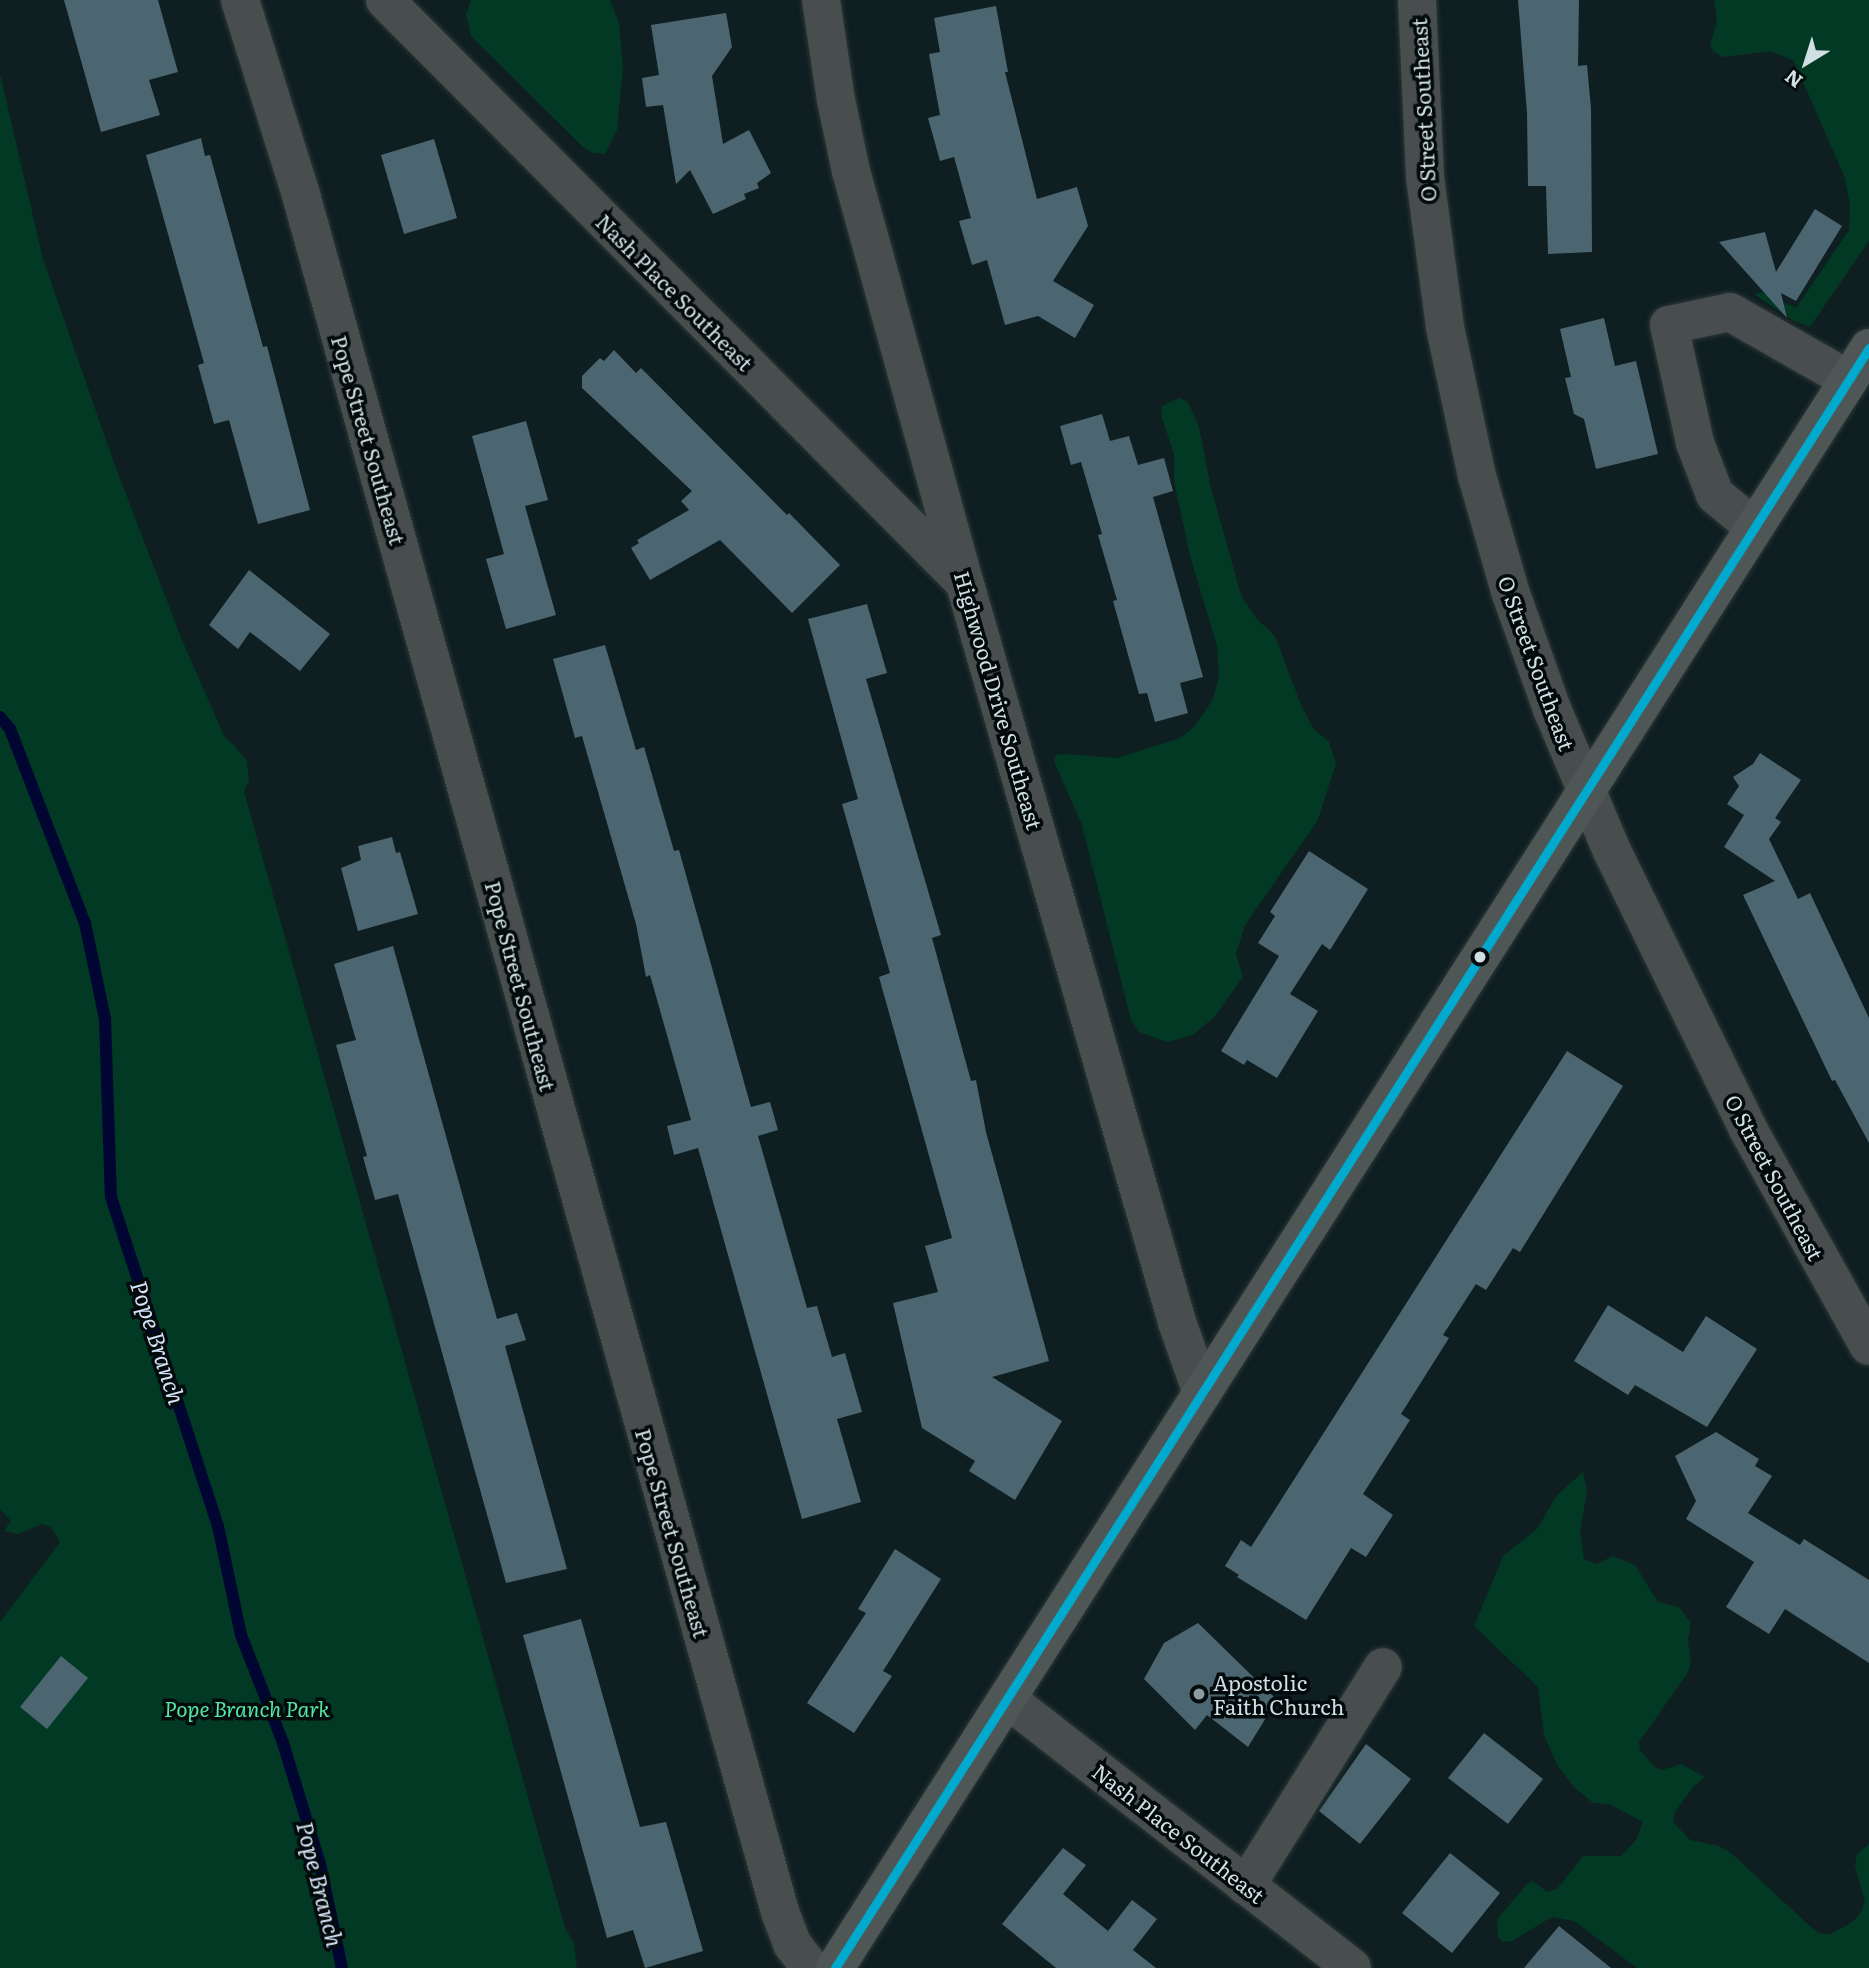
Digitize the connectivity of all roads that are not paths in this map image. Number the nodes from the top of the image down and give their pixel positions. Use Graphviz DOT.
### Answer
graph roads {
  1 [pos="240,0"];
  2 [pos="386,0"];
  3 [pos="821,0"];
  4 [pos="1417,0"];
  5 [pos="1869,348"];
  6 [pos="1849,380"];
  7 [pos="1754,527"];
  8 [pos="965,584"];
  9 [pos="1585,793"];
  10 [pos="1869,1346"];
  11 [pos="1202,1393"];
  12 [pos="1383,1667"];
  13 [pos="1007,1699"];
  14 [pos="1246,1886"];
  15 [pos="811,1968"];
  16 [pos="835,1968"];
  17 [pos="1352,1968"];
  1 -- 15 [label="street, Pope Street Southeast"];
  2 -- 8 [label="street, Nash Place Southeast"];
  3 -- 8 [label="street, Highwood Drive Southeast"];
  4 -- 9 [label="street, O Street Southeast"];
  5 -- 6 [label="main road"];
  6 -- 7 [label="main road"];
  6 -- 7 [label="street"];
  7 -- 9 [label="main road"];
  8 -- 11 [label="street, Highwood Drive Southeast"];
  9 -- 10 [label="street, O Street Southeast"];
  9 -- 11 [label="main road"];
  11 -- 13 [label="main road"];
  12 -- 14 [label="street"];
  13 -- 14 [label="street, Nash Place Southeast"];
  13 -- 16 [label="main road"];
  14 -- 17 [label="street, Nash Place Southeast"];
}
